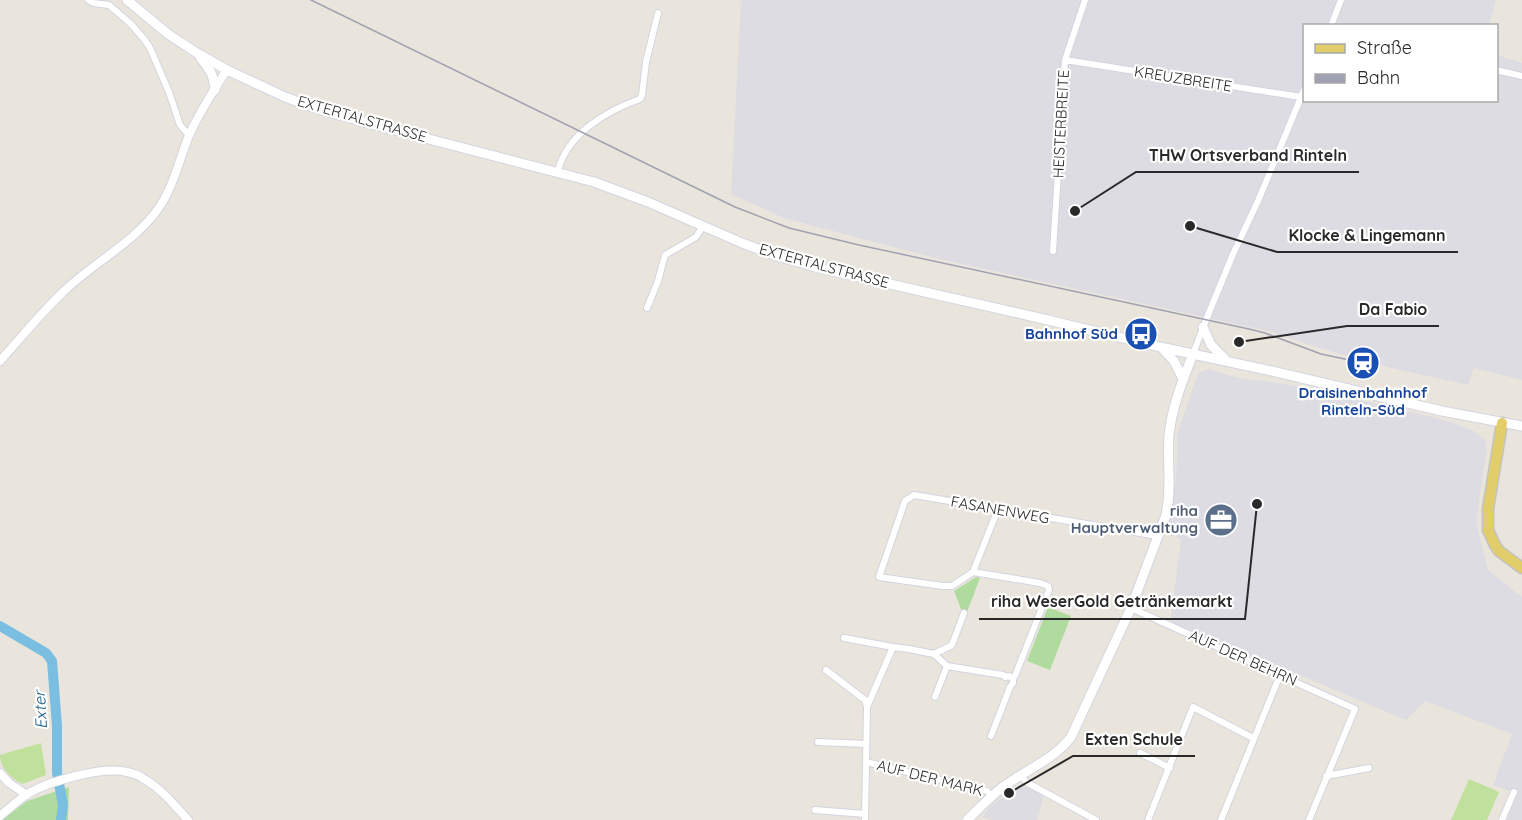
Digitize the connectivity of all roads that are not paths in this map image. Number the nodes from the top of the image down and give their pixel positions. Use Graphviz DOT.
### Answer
graph roads {
  1 [pos="88,0"];
  2 [pos="127,0"];
  3 [pos="1085,0"];
  4 [pos="1341,0"];
  5 [pos="658,13"];
  6 [pos="1332,24"];
  7 [pos="197,53"];
  8 [pos="1065,60"];
  9 [pos="227,70"];
  10 [pos="1498,70"];
  11 [pos="1522,76"];
  12 [pos="215,90"];
  13 [pos="1302,97"];
  14 [pos="189,135"];
  15 [pos="558,171"];
  16 [pos="703,226"];
  17 [pos="1053,251"];
  18 [pos="647,308"];
  19 [pos="1203,327"];
  20 [pos="1160,347"];
  21 [pos="1193,354"];
  22 [pos="0,361"];
  23 [pos="1227,361"];
  24 [pos="1183,379"];
  25 [pos="1502,423"];
  26 [pos="1522,426"];
  27 [pos="998,509"];
  28 [pos="1158,536"];
  29 [pos="1517,562"];
  30 [pos="1522,568"];
  31 [pos="973,572"];
  32 [pos="1131,608"];
  33 [pos="964,613"];
  34 [pos="844,638"];
  35 [pos="893,647"];
  36 [pos="934,654"];
  37 [pos="947,666"];
  38 [pos="826,670"];
  39 [pos="1280,675"];
  40 [pos="1013,678"];
  41 [pos="935,697"];
  42 [pos="867,706"];
  43 [pos="991,736"];
  44 [pos="1253,738"];
  45 [pos="818,742"];
  46 [pos="866,744"];
  47 [pos="1140,753"];
  48 [pos="866,762"];
  49 [pos="1170,768"];
  50 [pos="1369,768"];
  51 [pos="0,773"];
  52 [pos="1021,775"];
  53 [pos="1326,776"];
  54 [pos="1514,792"];
  55 [pos="27,795"];
  56 [pos="992,796"];
  57 [pos="815,810"];
  58 [pos="0,816"];
  59 [pos="865,817"];
  60 [pos="188,820"];
  61 [pos="967,820"];
  62 [pos="1096,820"];
  63 [pos="1148,820"];
  64 [pos="1221,820"];
  65 [pos="1309,820"];
  66 [pos="1503,820"];
  1 -- 14 [label="street"];
  2 -- 7 [label="main road, EXTERTALSTRASSE"];
  3 -- 8 [label="street, HEISTERBREITE"];
  4 -- 6 [label="street"];
  5 -- 15 [label="street"];
  7 -- 9 [label="main road, EXTERTALSTRASSE"];
  7 -- 12 [label="main road"];
  8 -- 13 [label="street, KREUZBREITE"];
  8 -- 17 [label="street, HEISTERBREITE"];
  9 -- 12 [label="street"];
  9 -- 15 [label="main road, EXTERTALSTRASSE"];
  10 -- 11 [label="street"];
  12 -- 14 [label="street"];
  13 -- 19 [label="street"];
  14 -- 22 [label="street"];
  15 -- 16 [label="main road, EXTERTALSTRASSE"];
  16 -- 18 [label="street"];
  16 -- 20 [label="main road, EXTERTALSTRASSE"];
  19 -- 21 [label="street"];
  19 -- 23 [label="main road"];
  20 -- 21 [label="main road, EXTERTALSTRASSE"];
  20 -- 24 [label="main road"];
  21 -- 23 [label="main road, EXTERTALSTRASSE"];
  21 -- 24 [label="main road"];
  23 -- 25 [label="main road, EXTERTALSTRASSE"];
  24 -- 28 [label="main road"];
  25 -- 26 [label="main road, EXTERTALSTRASSE"];
  25 -- 29 [label="main road"];
  27 -- 28 [label="street, FASANENWEG"];
  27 -- 31 [label="street"];
  27 -- 31 [label="street, FASANENWEG"];
  28 -- 32 [label="main road"];
  29 -- 30 [label="main road"];
  31 -- 40 [label="street"];
  32 -- 39 [label="street, AUF DER BEHRN"];
  32 -- 52 [label="main road"];
  33 -- 36 [label="street"];
  34 -- 35 [label="street"];
  35 -- 36 [label="street"];
  35 -- 42 [label="street"];
  36 -- 37 [label="street"];
  37 -- 40 [label="street"];
  37 -- 41 [label="street"];
  38 -- 42 [label="street"];
  39 -- 44 [label="street"];
  39 -- 53 [label="street, AUF DER BEHRN"];
  40 -- 43 [label="street"];
  42 -- 46 [label="street"];
  44 -- 49 [label="street"];
  44 -- 64 [label="street"];
  45 -- 46 [label="street"];
  46 -- 48 [label="street"];
  47 -- 49 [label="street"];
  48 -- 56 [label="street, AUF DER MARK"];
  48 -- 59 [label="street"];
  49 -- 63 [label="street"];
  50 -- 53 [label="street"];
  51 -- 55 [label="street"];
  52 -- 56 [label="main road"];
  52 -- 62 [label="street"];
  53 -- 65 [label="street"];
  54 -- 66 [label="street"];
  55 -- 58 [label="street"];
  55 -- 60 [label="street"];
  56 -- 61 [label="main road"];
  57 -- 59 [label="street"];
}
